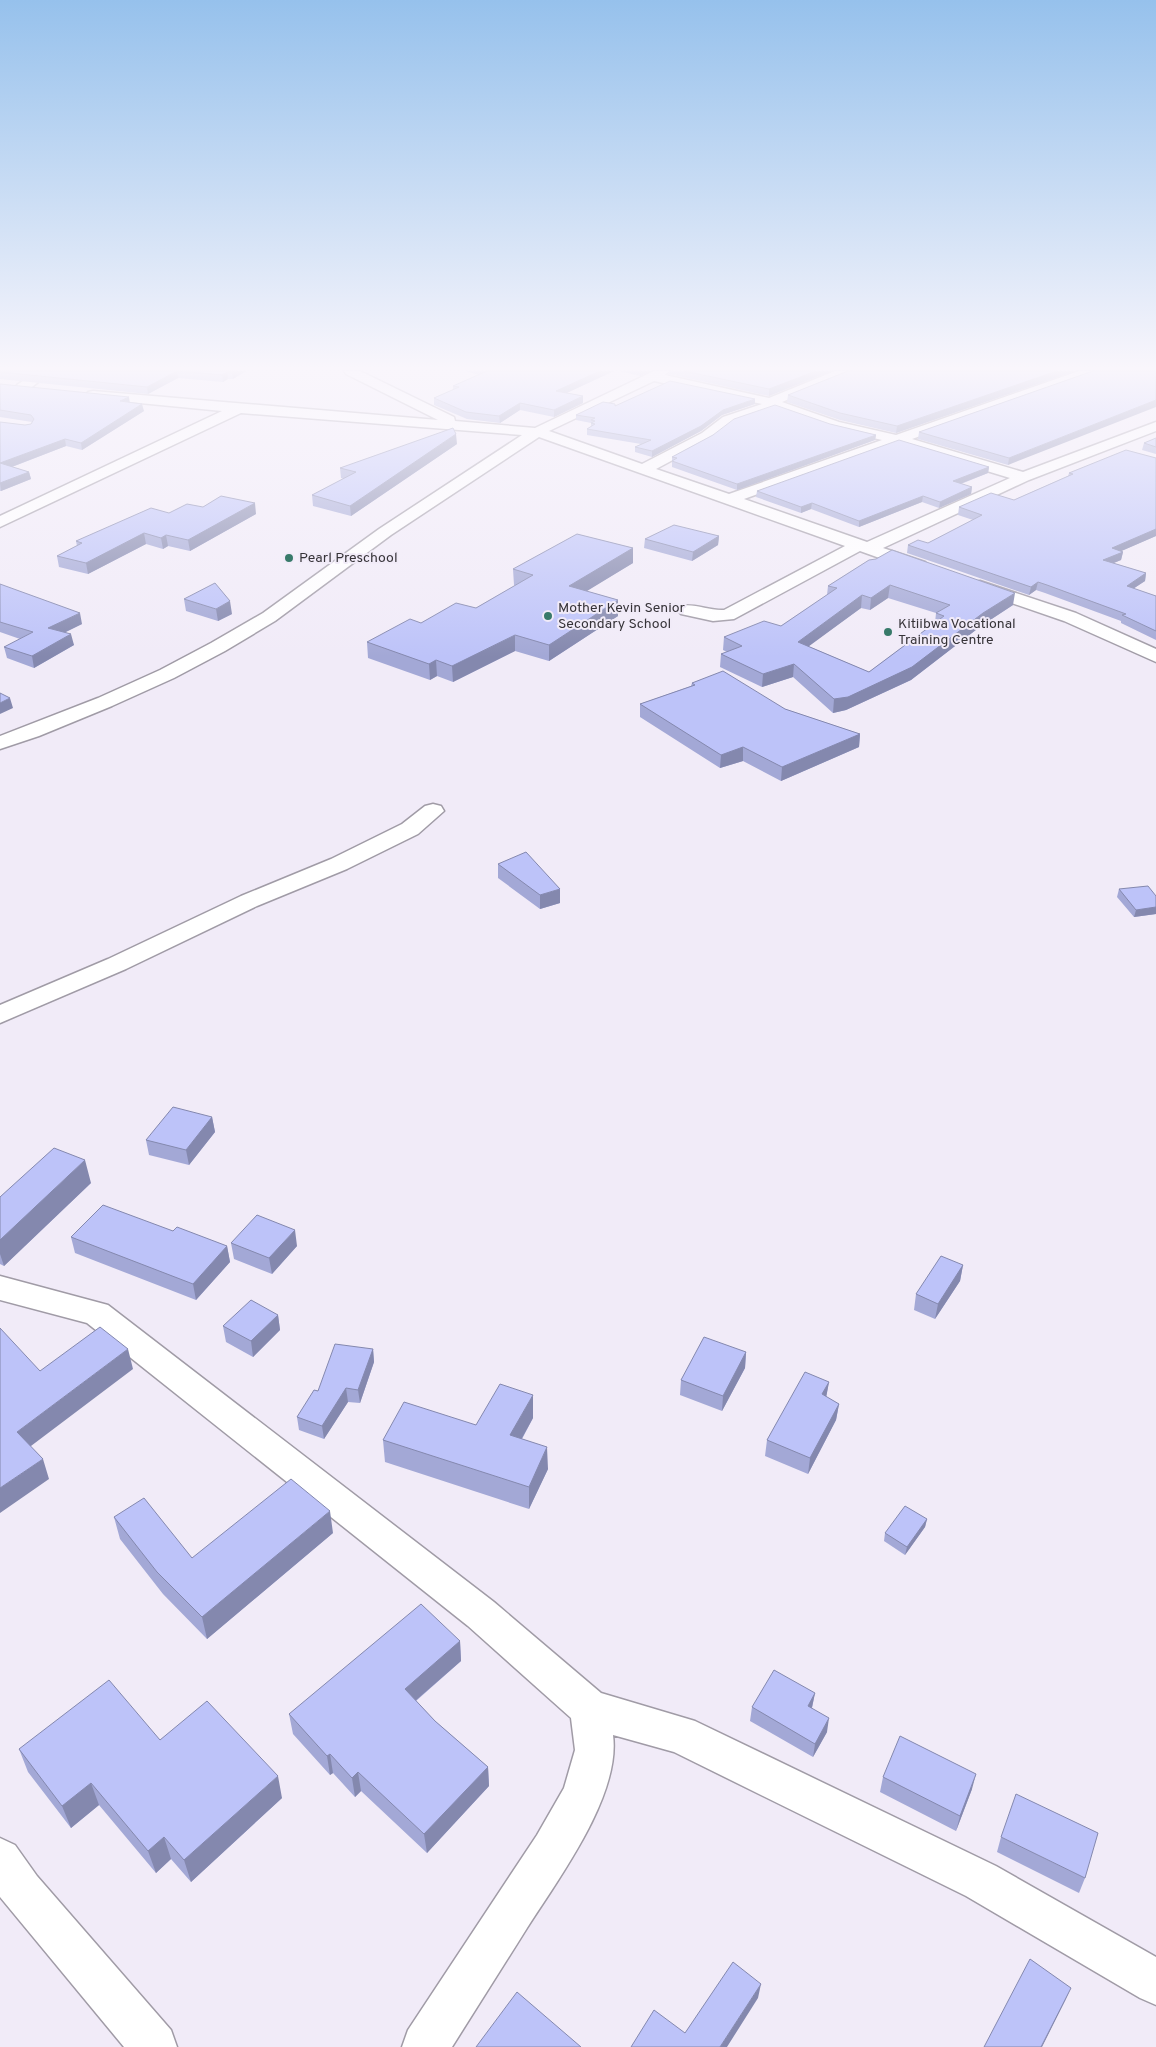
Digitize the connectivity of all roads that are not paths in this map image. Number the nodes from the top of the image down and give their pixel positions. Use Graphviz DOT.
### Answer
graph roads {
  1 [pos="115,467"];
  2 [pos="484,467"];
  3 [pos="637,467"];
  4 [pos="649,467"];
  5 [pos="819,467"];
  6 [pos="988,467"];
  7 [pos="1051,467"];
  8 [pos="644,469"];
  9 [pos="1024,477"];
  10 [pos="730,499"];
  11 [pos="4,518"];
  12 [pos="864,547"];
  13 [pos="932,570"];
  14 [pos="969,583"];
  15 [pos="687,610"];
  16 [pos="1156,656"];
  17 [pos="0,743"];
  18 [pos="433,811"];
  19 [pos="0,1015"];
  20 [pos="0,1288"];
  21 [pos="590,1709"];
  22 [pos="0,1860"];
  23 [pos="1156,1982"];
  24 [pos="154,2047"];
  25 [pos="425,2047"];
  1 -- 11 [label="street"];
  2 -- 17 [label="street"];
  3 -- 8 [label="street"];
  4 -- 8 [label="street"];
  5 -- 10 [label="street"];
  6 -- 9 [label="street"];
  7 -- 9 [label="street"];
  8 -- 10 [label="street"];
  9 -- 12 [label="street"];
  10 -- 12 [label="street"];
  12 -- 13 [label="street"];
  12 -- 15 [label="street"];
  14 -- 16 [label="street"];
  18 -- 19 [label="street"];
  20 -- 21 [label="street"];
  21 -- 23 [label="street"];
  21 -- 25 [label="street"];
  22 -- 24 [label="street"];
}
